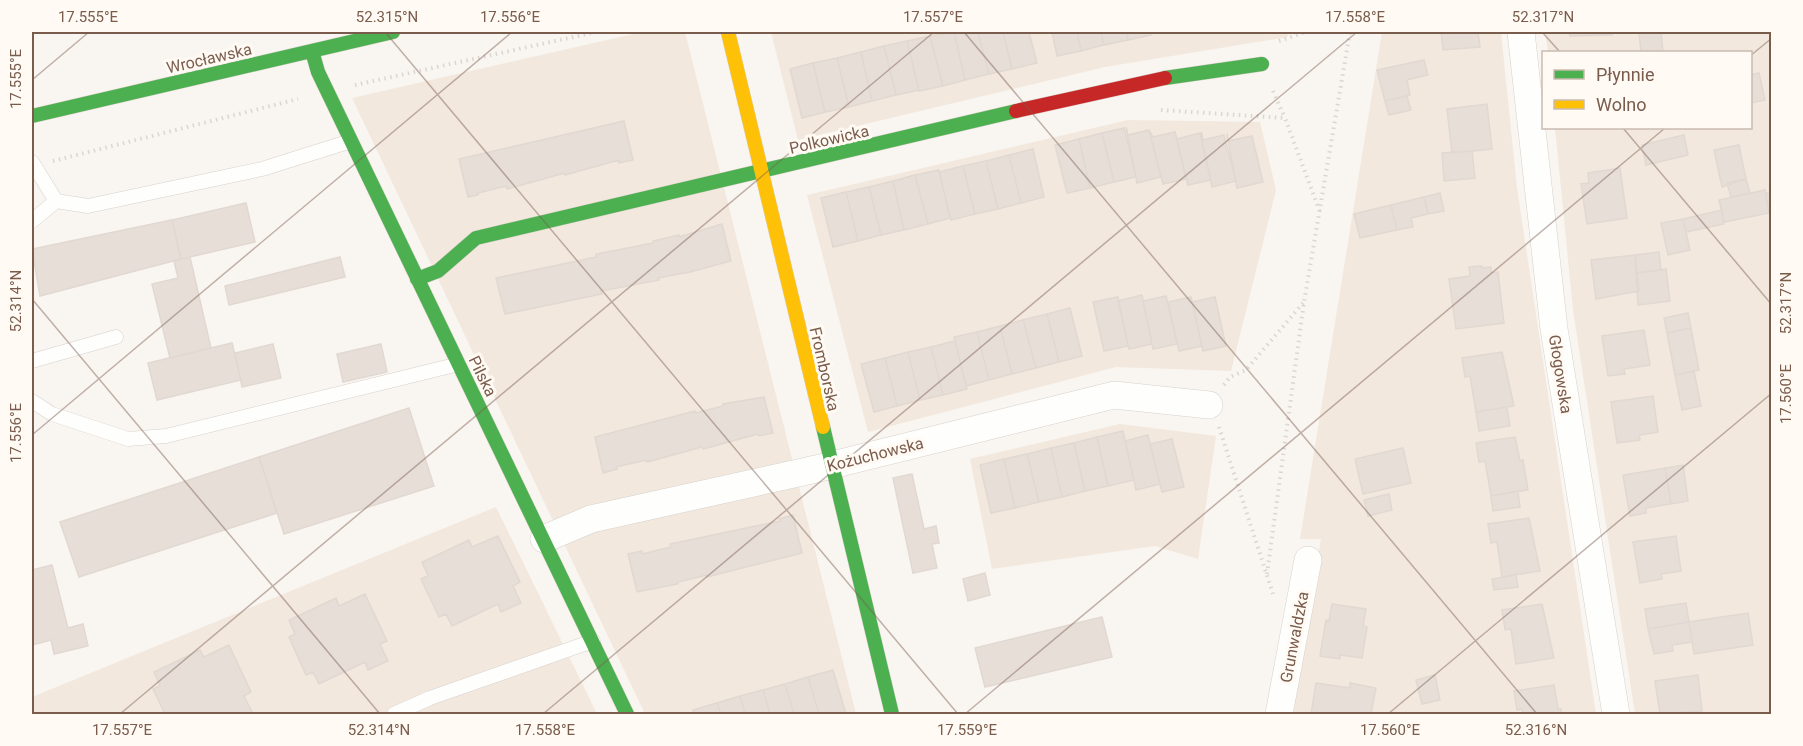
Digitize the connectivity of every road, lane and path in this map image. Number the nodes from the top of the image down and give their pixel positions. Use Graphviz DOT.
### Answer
graph roads {
  1 [pos="393,32"];
  2 [pos="728,32"];
  3 [pos="1350,32"];
  4 [pos="1521,32"];
  5 [pos="312,51"];
  6 [pos="1262,64"];
  7 [pos="32,100"];
  8 [pos="1155,110"];
  9 [pos="52,112"];
  10 [pos="32,116"];
  11 [pos="351,141"];
  12 [pos="32,162"];
  13 [pos="762,171"];
  14 [pos="56,201"];
  15 [pos="1320,212"];
  16 [pos="32,221"];
  17 [pos="417,279"];
  18 [pos="1304,302"];
  19 [pos="116,337"];
  20 [pos="32,361"];
  21 [pos="459,364"];
  22 [pos="32,401"];
  23 [pos="1209,405"];
  24 [pos="831,465"];
  25 [pos="544,539"];
  26 [pos="1308,560"];
  27 [pos="1267,574"];
  28 [pos="1274,597"];
  29 [pos="593,641"];
  30 [pos="394,714"];
  31 [pos="627,714"];
  32 [pos="892,714"];
  33 [pos="1279,714"];
  34 [pos="1616,714"];
  1 -- 5 [label="street, Wrocławska"];
  2 -- 13 [label="street, Fromborska"];
  3 -- 15 [label="path"];
  4 -- 34 [label="street, Głogowska"];
  5 -- 9 [label="street, Wrocławska"];
  5 -- 11 [label="street, Pilska"];
  6 -- 13 [label="street, Polkowicka"];
  7 -- 9 [label="lane"];
  8 -- 15 [label="path"];
  9 -- 10 [label="street, Wrocławska"];
  11 -- 14 [label="lane"];
  11 -- 17 [label="street, Pilska"];
  12 -- 14 [label="lane"];
  13 -- 17 [label="street, Polkowicka"];
  13 -- 24 [label="street, Fromborska"];
  14 -- 16 [label="lane"];
  15 -- 18 [label="path"];
  17 -- 21 [label="street, Pilska"];
  18 -- 23 [label="path"];
  18 -- 27 [label="path"];
  19 -- 20 [label="lane"];
  21 -- 22 [label="lane"];
  21 -- 25 [label="street, Pilska"];
  23 -- 24 [label="street, Kożuchowska"];
  23 -- 27 [label="path"];
  24 -- 25 [label="street, Kożuchowska"];
  24 -- 32 [label="street, Fromborska"];
  25 -- 29 [label="street, Pilska"];
  26 -- 33 [label="street, Grunwaldzka"];
  27 -- 28 [label="path"];
  29 -- 30 [label="lane"];
  29 -- 31 [label="street, Pilska"];
}
